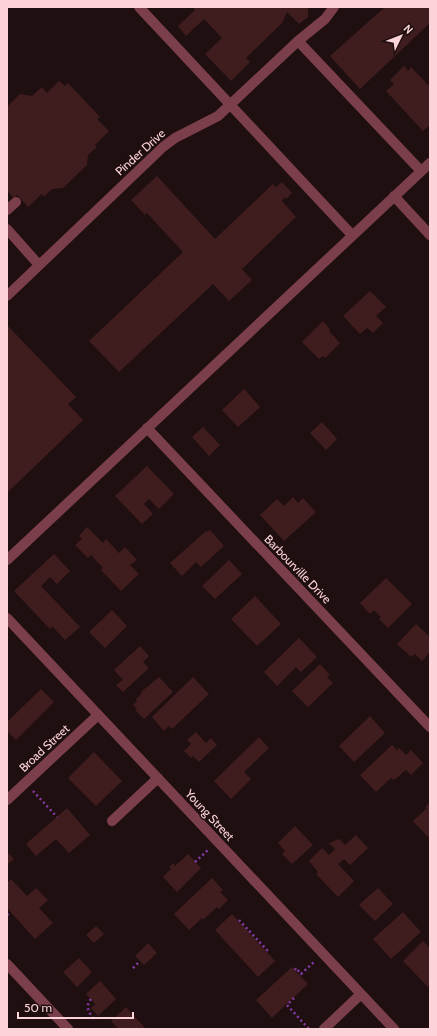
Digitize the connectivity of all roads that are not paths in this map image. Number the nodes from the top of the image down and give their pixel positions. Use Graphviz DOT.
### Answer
graph roads {
  1 [pos="139,7"];
  2 [pos="334,7"];
  3 [pos="298,41"];
  4 [pos="230,104"];
  5 [pos="430,163"];
  6 [pos="421,171"];
  7 [pos="394,196"];
  8 [pos="16,202"];
  9 [pos="7,210"];
  10 [pos="7,229"];
  11 [pos="352,235"];
  12 [pos="430,235"];
  13 [pos="40,265"];
  14 [pos="7,296"];
  15 [pos="147,428"];
  16 [pos="7,560"];
  17 [pos="7,618"];
  18 [pos="98,715"];
  19 [pos="430,727"];
  20 [pos="158,778"];
  21 [pos="7,800"];
  22 [pos="112,821"];
  23 [pos="7,964"];
  24 [pos="361,994"];
  25 [pos="68,1029"];
  26 [pos="324,1029"];
  27 [pos="394,1029"];
  1 -- 4 [label="street"];
  2 -- 3 [label="street, Pinder Drive"];
  3 -- 4 [label="street, Pinder Drive"];
  3 -- 6 [label="street"];
  4 -- 11 [label="street"];
  4 -- 13 [label="street, Pinder Drive"];
  5 -- 6 [label="street"];
  6 -- 7 [label="street"];
  7 -- 11 [label="street"];
  7 -- 12 [label="street"];
  8 -- 9 [label="street"];
  10 -- 13 [label="street"];
  11 -- 15 [label="street"];
  13 -- 14 [label="street, Pinder Drive"];
  15 -- 16 [label="street"];
  15 -- 19 [label="street, Barbourville Drive"];
  17 -- 18 [label="street, Young Street"];
  18 -- 20 [label="street, Young Street"];
  18 -- 21 [label="street, Broad Street"];
  20 -- 22 [label="street"];
  20 -- 24 [label="street, Young Street"];
  23 -- 25 [label="street"];
  24 -- 26 [label="street"];
  24 -- 27 [label="street, Young Street"];
}
